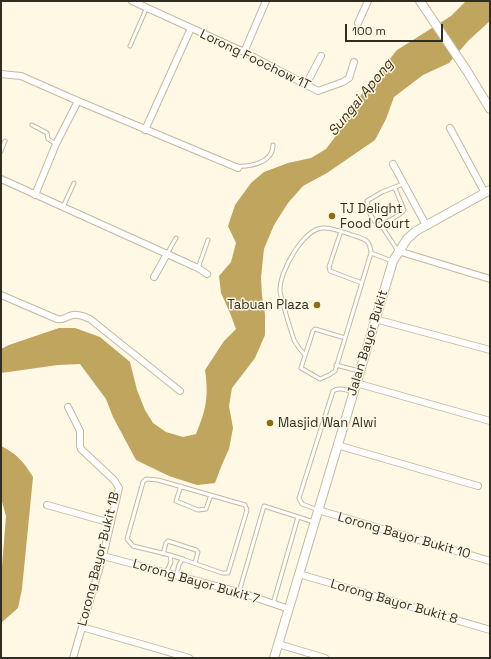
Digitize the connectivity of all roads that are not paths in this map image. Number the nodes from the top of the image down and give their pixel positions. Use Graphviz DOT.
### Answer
graph roads {
  1 [pos="132,1"];
  2 [pos="153,1"];
  3 [pos="266,1"];
  4 [pos="368,1"];
  5 [pos="420,1"];
  6 [pos="148,8"];
  7 [pos="358,23"];
  8 [pos="191,28"];
  9 [pos="130,46"];
  10 [pos="244,52"];
  11 [pos="321,56"];
  12 [pos="354,62"];
  13 [pos="1,74"];
  14 [pos="306,85"];
  15 [pos="78,101"];
  16 [pos="490,110"];
  17 [pos="32,125"];
  18 [pos="450,128"];
  19 [pos="145,130"];
  20 [pos="5,141"];
  21 [pos="56,144"];
  22 [pos="273,145"];
  23 [pos="1,151"];
  24 [pos="393,164"];
  25 [pos="235,167"];
  26 [pos="1,179"];
  27 [pos="74,183"];
  28 [pos="403,184"];
  29 [pos="394,188"];
  30 [pos="487,191"];
  31 [pos="35,195"];
  32 [pos="63,207"];
  33 [pos="381,225"];
  34 [pos="426,225"];
  35 [pos="341,231"];
  36 [pos="176,238"];
  37 [pos="208,240"];
  38 [pos="398,251"];
  39 [pos="371,253"];
  40 [pos="167,254"];
  41 [pos="393,261"];
  42 [pos="198,268"];
  43 [pos="207,274"];
  44 [pos="154,277"];
  45 [pos="490,279"];
  46 [pos="362,283"];
  47 [pos="1,295"];
  48 [pos="375,319"];
  49 [pos="345,338"];
  50 [pos="490,350"];
  51 [pos="305,355"];
  52 [pos="336,366"];
  53 [pos="359,371"];
  54 [pos="356,383"];
  55 [pos="180,391"];
  56 [pos="353,392"];
  57 [pos="68,407"];
  58 [pos="490,421"];
  59 [pos="337,445"];
  60 [pos="181,486"];
  61 [pos="478,486"];
  62 [pos="211,495"];
  63 [pos="47,505"];
  64 [pos="318,510"];
  65 [pos="298,517"];
  66 [pos="314,522"];
  67 [pos="111,524"];
  68 [pos="163,554"];
  69 [pos="170,555"];
  70 [pos="103,556"];
  71 [pos="185,560"];
  72 [pos="490,561"];
  73 [pos="195,563"];
  74 [pos="166,573"];
  75 [pos="299,574"];
  76 [pos="176,576"];
  77 [pos="239,592"];
  78 [pos="272,604"];
  79 [pos="289,609"];
  80 [pos="82,627"];
  81 [pos="490,630"];
  82 [pos="278,644"];
  83 [pos="73,658"];
  84 [pos="189,658"];
  85 [pos="274,658"];
  86 [pos="325,658"];
  1 -- 6 [label="street, Lorong Foochow 1T"];
  2 -- 6 [label="street"];
  3 -- 10 [label="street"];
  4 -- 7 [label="street"];
  5 -- 16 [label="street"];
  6 -- 8 [label="street, Lorong Foochow 1T"];
  6 -- 9 [label="lane"];
  8 -- 10 [label="street, Lorong Foochow 1T"];
  8 -- 19 [label="street, Lorong Foochow 1T"];
  10 -- 14 [label="street, Lorong Foochow 1T"];
  11 -- 14 [label="street"];
  12 -- 14 [label="street, Lorong Foochow 1T"];
  13 -- 15 [label="street"];
  15 -- 19 [label="street"];
  15 -- 21 [label="street"];
  17 -- 21 [label="lane"];
  18 -- 30 [label="street"];
  19 -- 25 [label="street"];
  20 -- 23 [label="lane"];
  21 -- 31 [label="street"];
  22 -- 25 [label="lane"];
  24 -- 28 [label="street"];
  26 -- 31 [label="street"];
  27 -- 32 [label="lane"];
  28 -- 29 [label="lane"];
  28 -- 34 [label="street"];
  29 -- 33 [label="lane"];
  29 -- 33 [label="lane"];
  30 -- 34 [label="street, Jalan Bayor Bukit"];
  31 -- 32 [label="street"];
  32 -- 40 [label="street"];
  33 -- 38 [label="lane"];
  34 -- 38 [label="street, Jalan Bayor Bukit"];
  35 -- 39 [label="lane"];
  35 -- 46 [label="lane"];
  35 -- 51 [label="lane"];
  36 -- 40 [label="lane"];
  37 -- 42 [label="lane"];
  38 -- 41 [label="street, Jalan Bayor Bukit"];
  38 -- 45 [label="street"];
  39 -- 41 [label="lane"];
  39 -- 46 [label="lane"];
  40 -- 42 [label="street"];
  40 -- 44 [label="street"];
  41 -- 48 [label="street, Jalan Bayor Bukit"];
  42 -- 43 [label="street"];
  46 -- 49 [label="lane"];
  47 -- 55 [label="street"];
  48 -- 50 [label="street"];
  48 -- 53 [label="street, Jalan Bayor Bukit"];
  49 -- 51 [label="lane"];
  49 -- 52 [label="lane"];
  51 -- 52 [label="lane"];
  52 -- 53 [label="lane"];
  53 -- 54 [label="street, Jalan Bayor Bukit"];
  54 -- 56 [label="street, Jalan Bayor Bukit"];
  54 -- 58 [label="street"];
  56 -- 59 [label="street, Jalan Bayor Bukit"];
  56 -- 64 [label="lane"];
  57 -- 67 [label="street, Lorong Bayor Bukit 1B"];
  59 -- 61 [label="street"];
  59 -- 64 [label="street, Jalan Bayor Bukit"];
  60 -- 62 [label="lane"];
  60 -- 62 [label="lane"];
  60 -- 68 [label="lane"];
  62 -- 73 [label="lane"];
  63 -- 67 [label="street"];
  64 -- 66 [label="street, Jalan Bayor Bukit"];
  64 -- 72 [label="street, Lorong Bayor Bukit 10"];
  65 -- 66 [label="lane"];
  65 -- 77 [label="lane"];
  65 -- 78 [label="lane"];
  66 -- 75 [label="street, Jalan Bayor Bukit"];
  67 -- 70 [label="street, Lorong Bayor Bukit 1B"];
  68 -- 69 [label="lane"];
  68 -- 73 [label="lane"];
  69 -- 71 [label="lane"];
  69 -- 74 [label="lane"];
  70 -- 74 [label="street, Lorong Bayor Bukit 7"];
  70 -- 80 [label="street, Lorong Bayor Bukit 1B"];
  71 -- 73 [label="lane"];
  71 -- 76 [label="lane"];
  74 -- 76 [label="street, Lorong Bayor Bukit 7"];
  75 -- 79 [label="street, Jalan Bayor Bukit"];
  75 -- 81 [label="street, Lorong Bayor Bukit 8"];
  76 -- 77 [label="street, Lorong Bayor Bukit 7"];
  77 -- 78 [label="street, Lorong Bayor Bukit 7"];
  78 -- 79 [label="street, Lorong Bayor Bukit 7"];
  79 -- 82 [label="street, Jalan Bayor Bukit"];
  80 -- 83 [label="street, Lorong Bayor Bukit 1B"];
  80 -- 84 [label="street"];
  82 -- 85 [label="street, Jalan Bayor Bukit"];
  82 -- 86 [label="street"];
}
